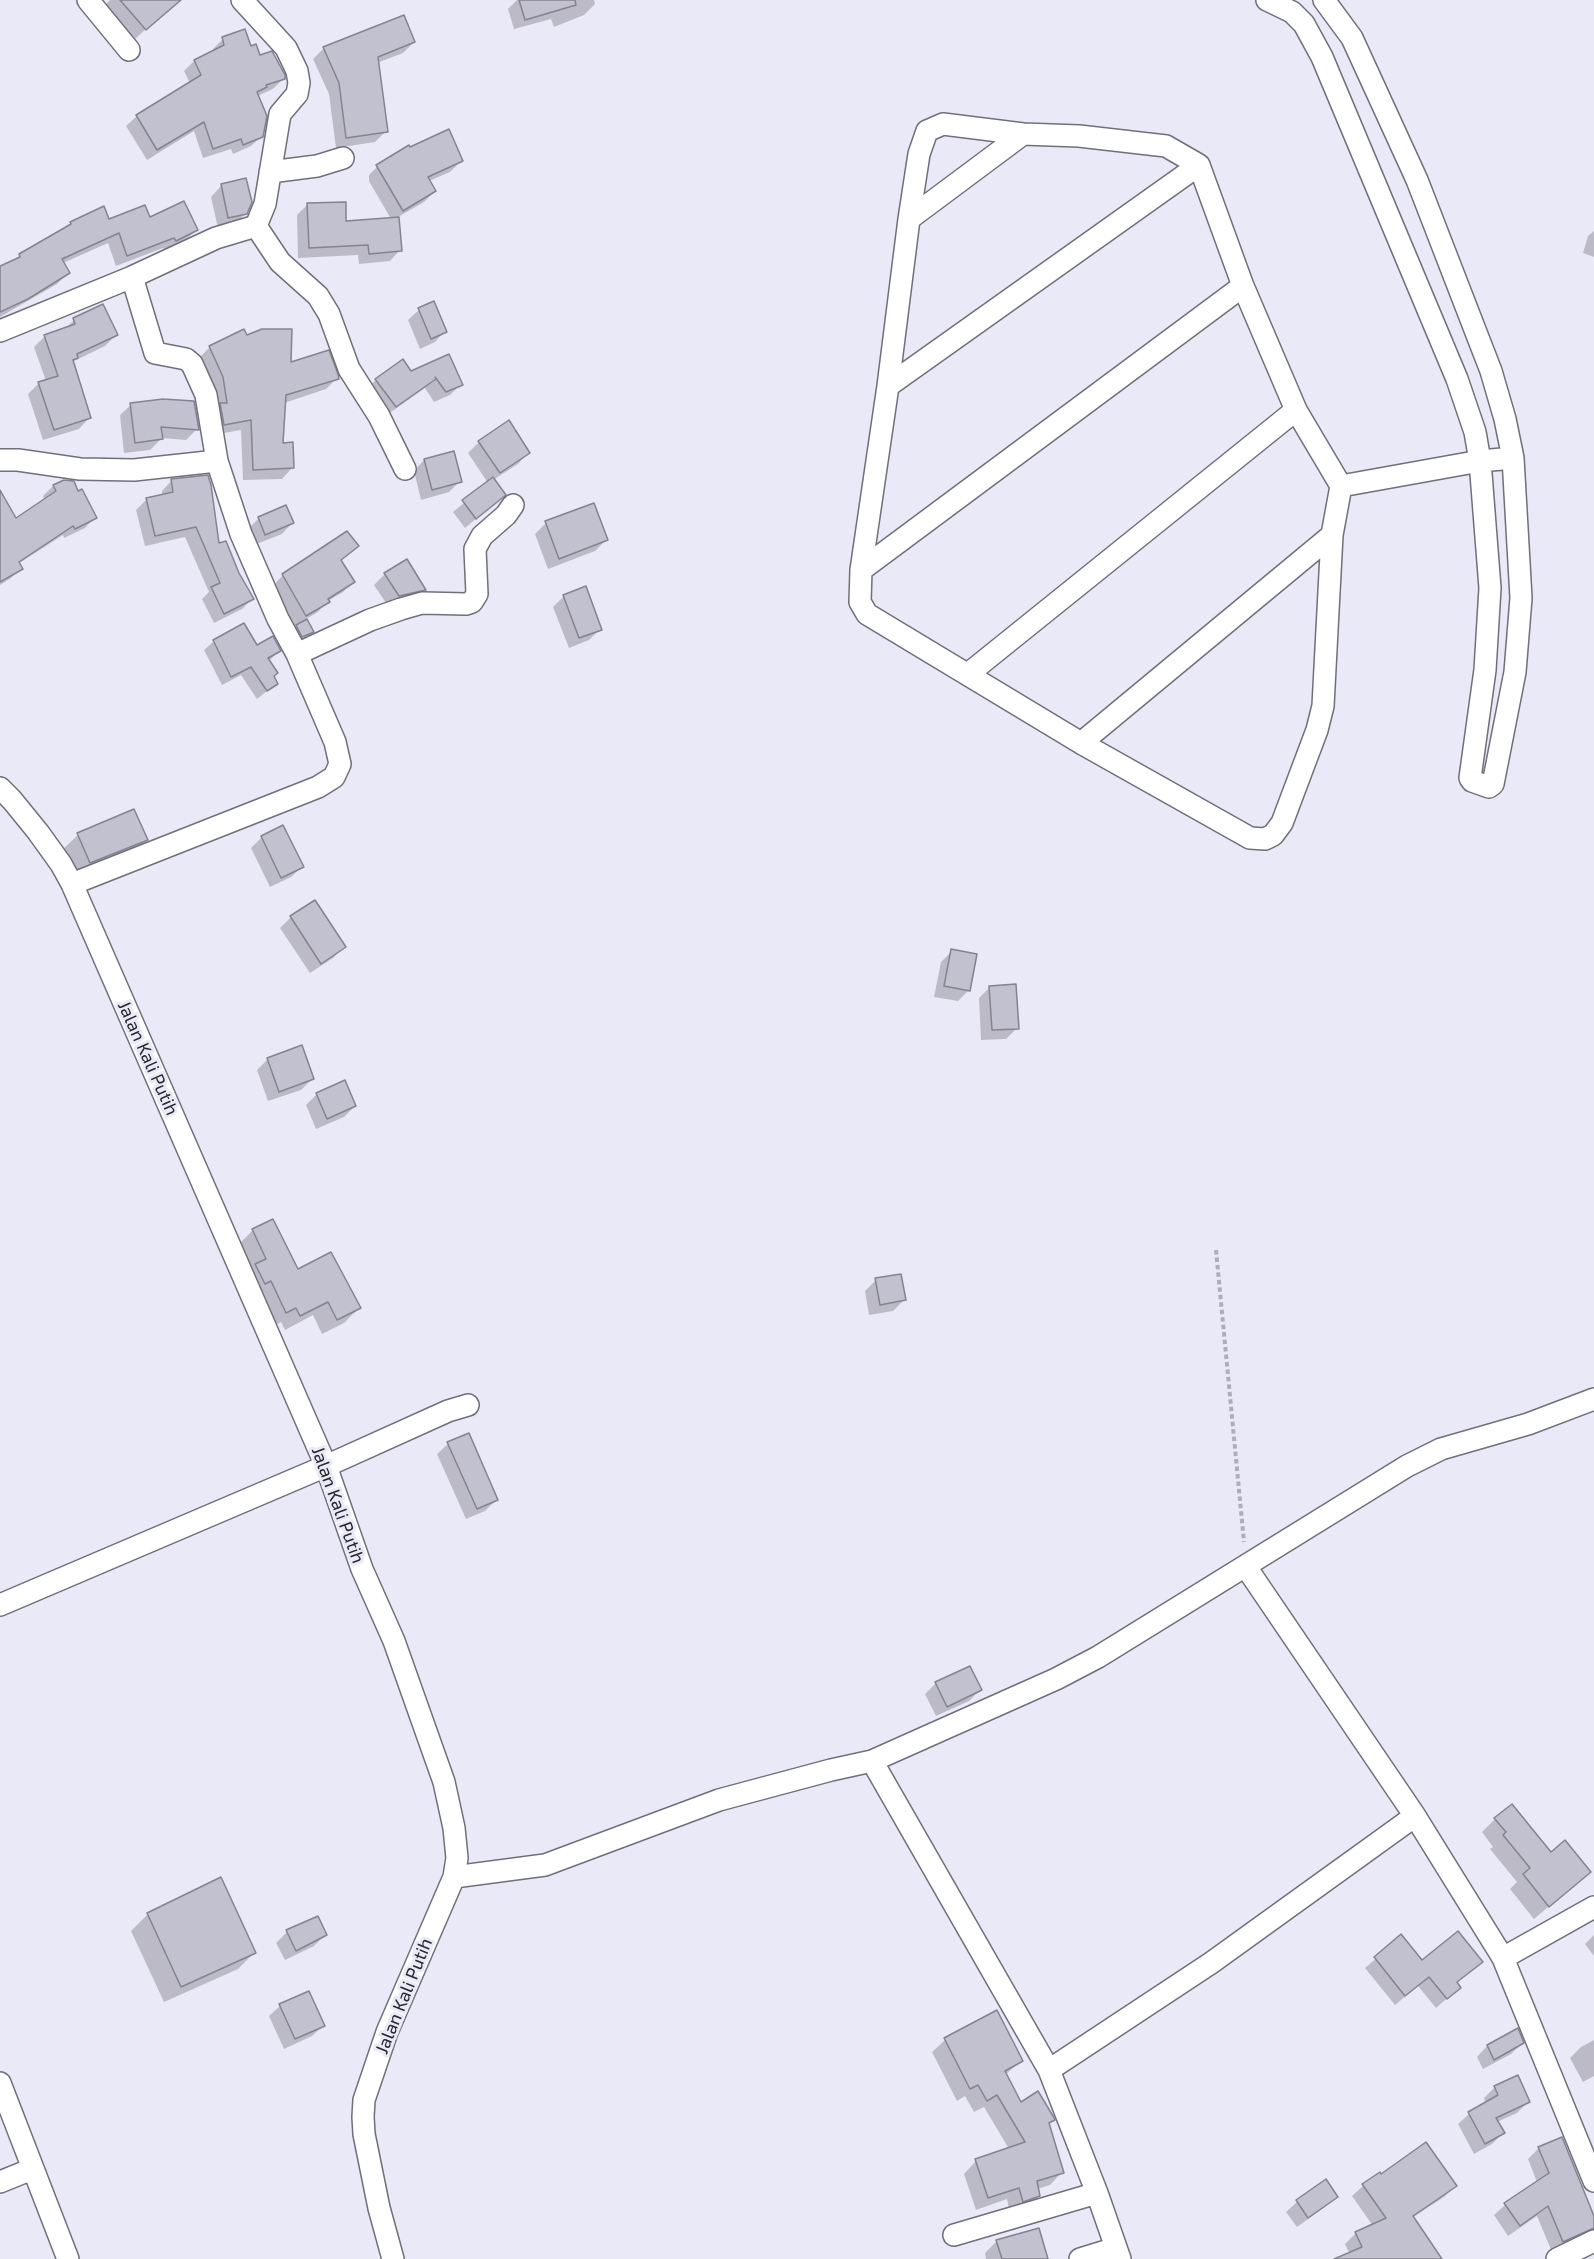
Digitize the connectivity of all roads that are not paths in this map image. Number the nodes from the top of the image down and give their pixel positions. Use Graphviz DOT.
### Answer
graph roads {
  1 [pos="88,0"];
  2 [pos="242,0"];
  3 [pos="1267,0"];
  4 [pos="1324,0"];
  5 [pos="129,50"];
  6 [pos="1023,134"];
  7 [pos="343,158"];
  8 [pos="1199,165"];
  9 [pos="270,172"];
  10 [pos="909,219"];
  11 [pos="256,226"];
  12 [pos="132,277"];
  13 [pos="1243,286"];
  14 [pos="0,331"];
  15 [pos="888,386"];
  16 [pos="1296,410"];
  17 [pos="1513,458"];
  18 [pos="0,460"];
  19 [pos="217,461"];
  20 [pos="1480,461"];
  21 [pos="405,469"];
  22 [pos="1341,486"];
  23 [pos="513,505"];
  24 [pos="1332,535"];
  25 [pos="861,570"];
  26 [pos="297,654"];
  27 [pos="968,674"];
  28 [pos="1081,743"];
  29 [pos="0,788"];
  30 [pos="72,884"];
  31 [pos="1594,1399"];
  32 [pos="468,1405"];
  33 [pos="326,1466"];
  34 [pos="1246,1567"];
  35 [pos="0,1605"];
  36 [pos="872,1761"];
  37 [pos="1415,1816"];
  38 [pos="454,1877"];
  39 [pos="1594,1907"];
  40 [pos="1503,1958"];
  41 [pos="1049,2070"];
  42 [pos="0,2083"];
  43 [pos="33,2169"];
  44 [pos="1594,2181"];
  45 [pos="0,2182"];
  46 [pos="1097,2193"];
  47 [pos="954,2235"];
  48 [pos="1594,2241"];
  49 [pos="1118,2254"];
  50 [pos="68,2259"];
  51 [pos="393,2259"];
  52 [pos="1080,2259"];
  53 [pos="1557,2259"];
  1 -- 5 [label="street"];
  2 -- 9 [label="street"];
  3 -- 20 [label="street"];
  4 -- 17 [label="street"];
  6 -- 8 [label="street"];
  6 -- 10 [label="street"];
  6 -- 10 [label="street"];
  7 -- 9 [label="street"];
  8 -- 13 [label="street"];
  8 -- 15 [label="street"];
  9 -- 11 [label="street"];
  10 -- 15 [label="street"];
  11 -- 12 [label="street"];
  11 -- 21 [label="street"];
  12 -- 14 [label="street"];
  12 -- 19 [label="street"];
  13 -- 16 [label="street"];
  13 -- 25 [label="street"];
  15 -- 25 [label="street"];
  16 -- 22 [label="street"];
  16 -- 27 [label="street"];
  17 -- 20 [label="street"];
  17 -- 20 [label="street"];
  18 -- 19 [label="street"];
  19 -- 26 [label="street"];
  20 -- 22 [label="street"];
  22 -- 24 [label="street"];
  23 -- 26 [label="street"];
  24 -- 28 [label="street"];
  24 -- 28 [label="street"];
  25 -- 27 [label="street"];
  26 -- 30 [label="street"];
  27 -- 28 [label="street"];
  29 -- 30 [label="street, Jalan Kali Putih"];
  30 -- 33 [label="street, Jalan Kali Putih"];
  31 -- 34 [label="street"];
  32 -- 33 [label="street"];
  33 -- 35 [label="street"];
  33 -- 38 [label="street, Jalan Kali Putih"];
  34 -- 36 [label="street"];
  34 -- 37 [label="street"];
  36 -- 38 [label="street"];
  36 -- 41 [label="street"];
  37 -- 40 [label="street"];
  37 -- 41 [label="street"];
  38 -- 51 [label="street, Jalan Kali Putih"];
  39 -- 40 [label="street"];
  40 -- 44 [label="street"];
  41 -- 46 [label="street"];
  42 -- 43 [label="street"];
  43 -- 45 [label="street"];
  43 -- 50 [label="street"];
  46 -- 47 [label="street"];
  46 -- 49 [label="street"];
  48 -- 53 [label="street"];
  49 -- 52 [label="street"];
}
